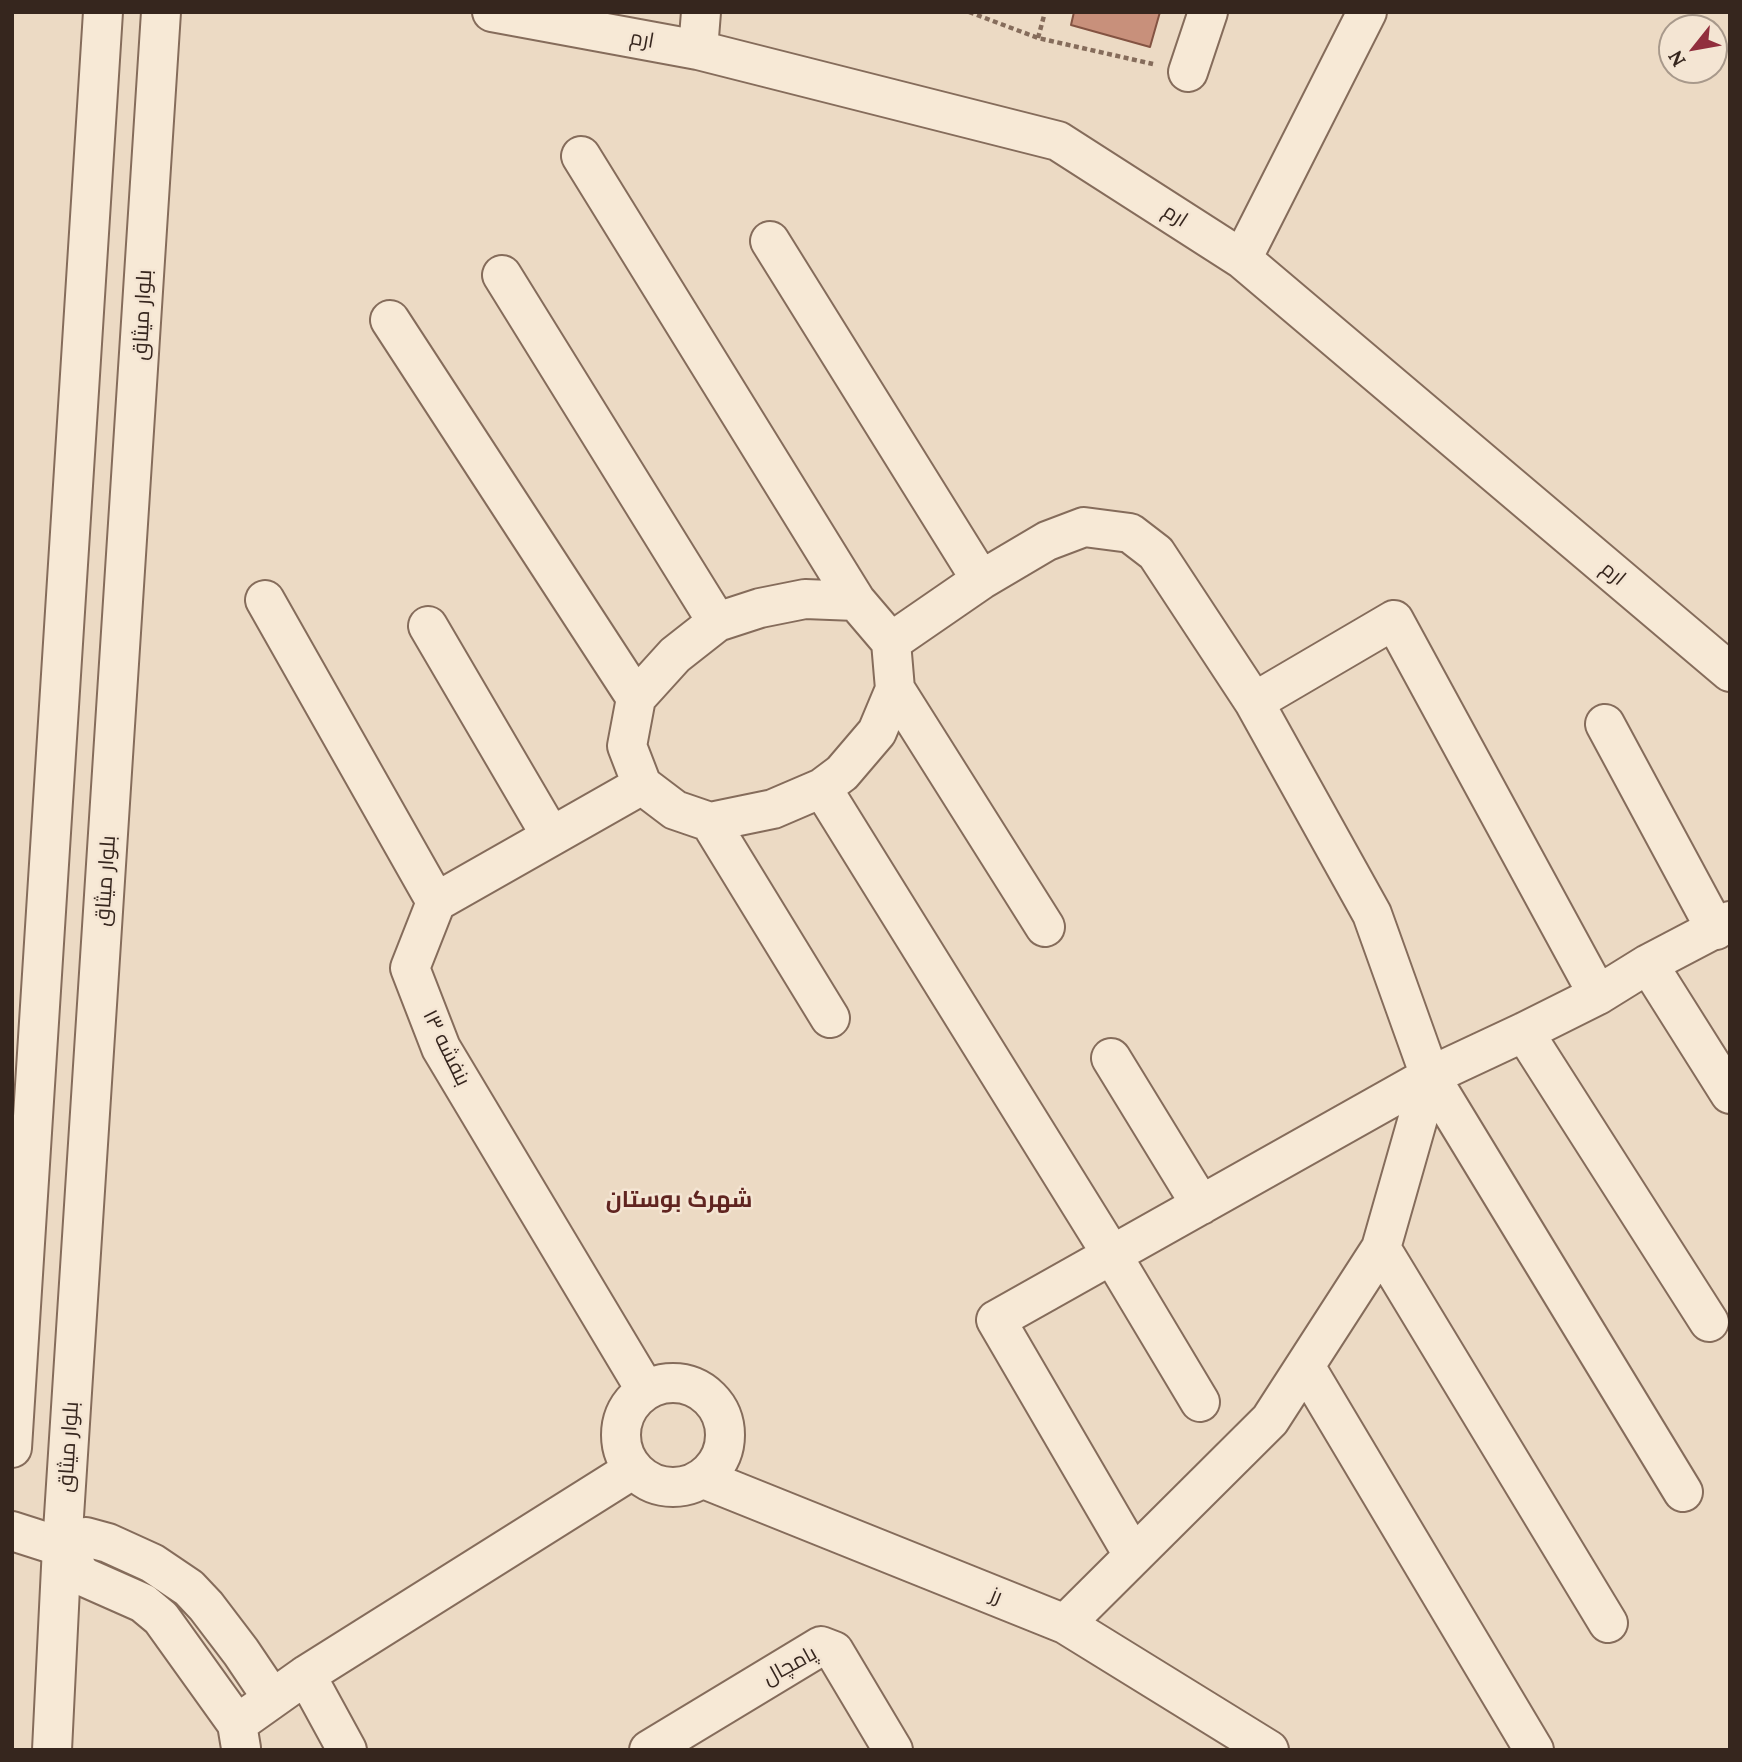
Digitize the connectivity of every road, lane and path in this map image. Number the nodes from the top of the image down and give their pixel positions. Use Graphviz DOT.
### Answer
graph roads {
  1 [pos="103,12"];
  2 [pos="161,12"];
  3 [pos="492,12"];
  4 [pos="701,12"];
  5 [pos="969,12"];
  6 [pos="1045,12"];
  7 [pos="1208,12"];
  8 [pos="1367,12"];
  9 [pos="978,14"];
  10 [pos="1038,37"];
  11 [pos="698,50"];
  12 [pos="1188,72"];
  13 [pos="581,156"];
  14 [pos="770,241"];
  15 [pos="1242,259"];
  16 [pos="502,275"];
  17 [pos="390,320"];
  18 [pos="981,580"];
  19 [pos="265,600"];
  20 [pos="856,601"];
  21 [pos="717,622"];
  22 [pos="428,626"];
  23 [pos="891,642"];
  24 [pos="1730,672"];
  25 [pos="895,689"];
  26 [pos="636,698"];
  27 [pos="1254,702"];
  28 [pos="1605,724"];
  29 [pos="642,785"];
  30 [pos="822,788"];
  31 [pos="710,822"];
  32 [pos="551,836"];
  33 [pos="436,902"];
  34 [pos="1723,926"];
  35 [pos="1045,927"];
  36 [pos="1648,964"];
  37 [pos="1598,995"];
  38 [pos="830,1018"];
  39 [pos="1524,1032"];
  40 [pos="1111,1058"];
  41 [pos="1430,1076"];
  42 [pos="1730,1094"];
  43 [pos="1201,1205"];
  44 [pos="1381,1248"];
  45 [pos="1112,1255"];
  46 [pos="1709,1322"];
  47 [pos="16,1334"];
  48 [pos="1305,1366"];
  49 [pos="645,1389"];
  50 [pos="1200,1402"];
  51 [pos="12,1448"];
  52 [pos="632,1470"];
  53 [pos="704,1479"];
  54 [pos="1683,1492"];
  55 [pos="12,1531"];
  56 [pos="62,1547"];
  57 [pos="1133,1555"];
  58 [pos="1065,1623"];
  59 [pos="1608,1623"];
  60 [pos="306,1675"];
  61 [pos="272,1698"];
  62 [pos="239,1737"];
  63 [pos="52,1750"];
  64 [pos="347,1750"];
  65 [pos="649,1750"];
  66 [pos="893,1750"];
  67 [pos="1269,1750"];
  68 [pos="1534,1750"];
  1 -- 47 [label="street"];
  2 -- 56 [label="street, بلوار میثاق"];
  3 -- 11 [label="street, ارم"];
  4 -- 11 [label="street"];
  5 -- 9 [label="path"];
  6 -- 10 [label="path"];
  7 -- 12 [label="street"];
  8 -- 15 [label="street"];
  9 -- 10 [label="path"];
  10 -- 12 [label="path"];
  11 -- 15 [label="street, ارم"];
  13 -- 20 [label="street"];
  14 -- 18 [label="street"];
  15 -- 24 [label="street, ارم"];
  16 -- 21 [label="street"];
  17 -- 26 [label="street"];
  18 -- 23 [label="street"];
  18 -- 27 [label="street"];
  19 -- 33 [label="street"];
  20 -- 21 [label="street"];
  20 -- 23 [label="street"];
  21 -- 26 [label="street"];
  22 -- 32 [label="street"];
  23 -- 25 [label="street"];
  25 -- 30 [label="street"];
  25 -- 35 [label="street"];
  26 -- 29 [label="street"];
  27 -- 37 [label="street"];
  27 -- 41 [label="street"];
  28 -- 34 [label="street"];
  29 -- 31 [label="street"];
  29 -- 32 [label="street"];
  30 -- 31 [label="street"];
  30 -- 45 [label="street"];
  31 -- 38 [label="street"];
  32 -- 33 [label="street"];
  33 -- 49 [label="street, بنفشه ۱۳"];
  34 -- 36 [label="street"];
  36 -- 37 [label="street"];
  36 -- 42 [label="street"];
  37 -- 39 [label="street"];
  39 -- 41 [label="street"];
  39 -- 46 [label="street"];
  40 -- 43 [label="street"];
  41 -- 43 [label="street"];
  41 -- 44 [label="street"];
  41 -- 54 [label="street"];
  43 -- 45 [label="street"];
  44 -- 48 [label="street"];
  44 -- 59 [label="street"];
  45 -- 50 [label="street"];
  45 -- 57 [label="street"];
  47 -- 51 [label="street"];
  48 -- 57 [label="street"];
  48 -- 68 [label="street"];
  49 -- 52 [label="street"];
  49 -- 53 [label="street"];
  52 -- 53 [label="street"];
  52 -- 60 [label="street"];
  53 -- 58 [label="street, رز"];
  55 -- 56 [label="street"];
  56 -- 61 [label="street"];
  56 -- 62 [label="street"];
  56 -- 63 [label="street, بلوار میثاق"];
  57 -- 58 [label="street"];
  58 -- 67 [label="street, رز"];
  60 -- 61 [label="street"];
  60 -- 64 [label="street"];
  61 -- 62 [label="street"];
  65 -- 66 [label="street, پامچال"];
}
